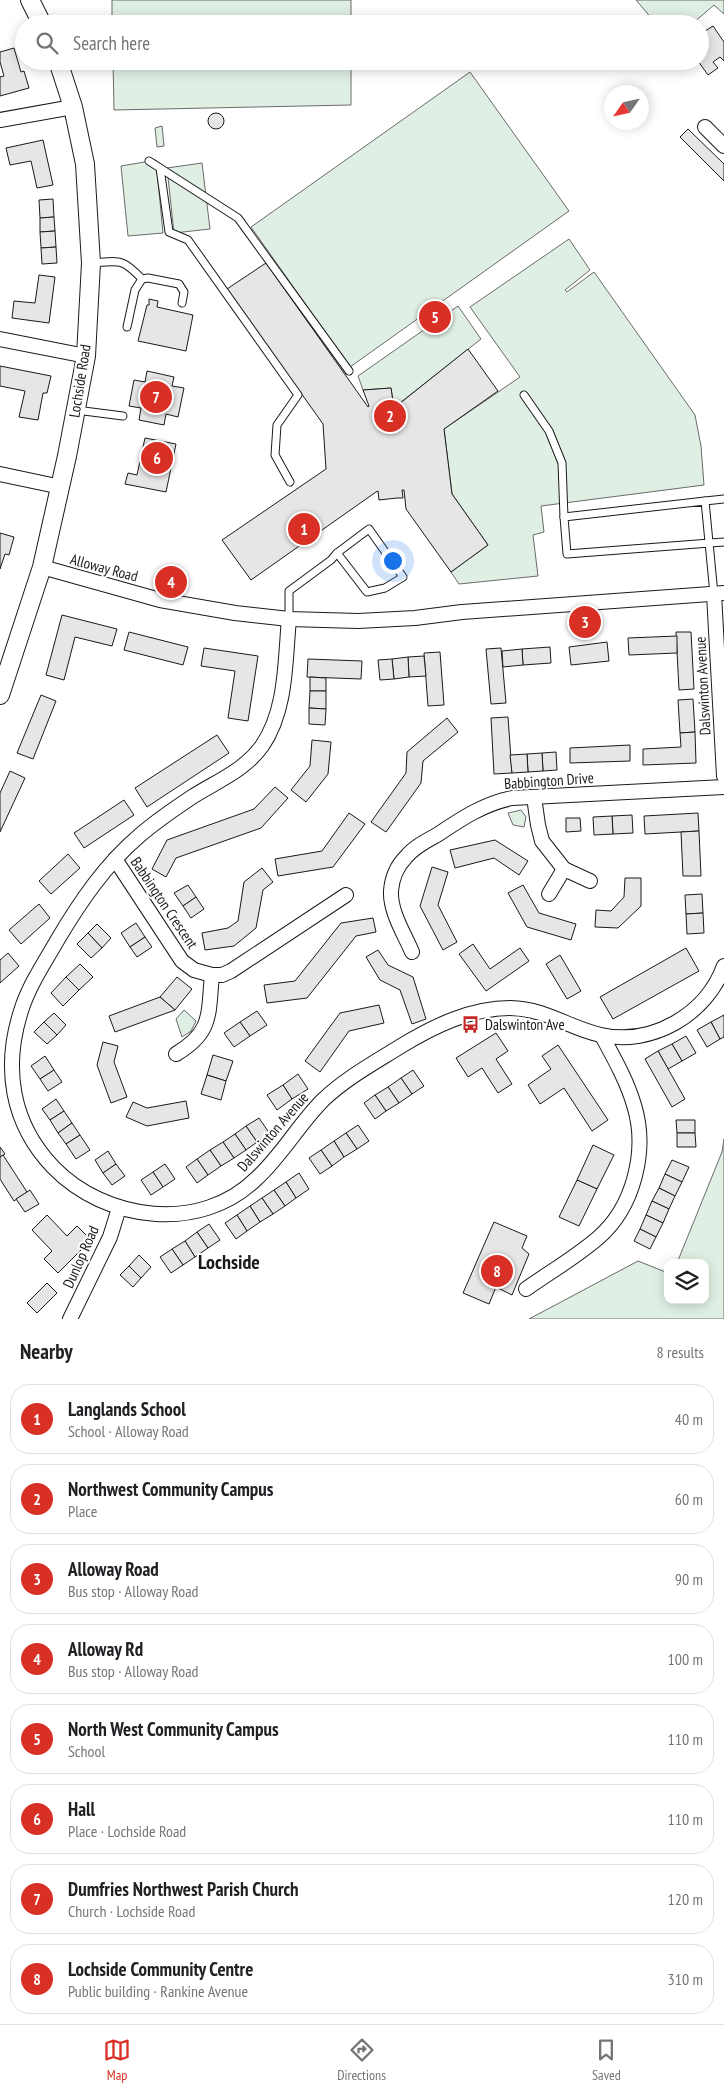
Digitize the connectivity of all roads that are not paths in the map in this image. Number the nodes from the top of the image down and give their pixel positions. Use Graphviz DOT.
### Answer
graph roads {
  1 [pos="30,0"];
  2 [pos="38,15"];
  3 [pos="61,70"];
  4 [pos="73,107"];
  5 [pos="0,120"];
  6 [pos="705,127"];
  7 [pos="724,146"];
  8 [pos="150,161"];
  9 [pos="160,168"];
  10 [pos="92,263"];
  11 [pos="142,279"];
  12 [pos="182,303"];
  13 [pos="127,327"];
  14 [pos="0,339"];
  15 [pos="86,356"];
  16 [pos="349,371"];
  17 [pos="524,395"];
  18 [pos="76,410"];
  19 [pos="123,416"];
  20 [pos="0,474"];
  21 [pos="290,482"];
  22 [pos="61,487"];
  23 [pos="724,499"];
  24 [pos="706,501"];
  25 [pos="564,517"];
  26 [pos="724,542"];
  27 [pos="710,543"];
  28 [pos="337,553"];
  29 [pos="42,568"];
  30 [pos="719,594"];
  31 [pos="289,619"];
  32 [pos="0,695"];
  33 [pos="724,776"];
  34 [pos="724,788"];
  35 [pos="534,797"];
  36 [pos="115,859"];
  37 [pos="564,868"];
  38 [pos="590,881"];
  39 [pos="549,894"];
  40 [pos="346,895"];
  41 [pos="412,952"];
  42 [pos="724,966"];
  43 [pos="212,975"];
  44 [pos="602,1036"];
  45 [pos="176,1054"];
  46 [pos="5,1055"];
  47 [pos="119,1208"];
  48 [pos="526,1289"];
  49 [pos="70,1319"];
  1 -- 2 [label="street"];
  3 -- 4 [label="street, Lochside Road"];
  4 -- 5 [label="street"];
  4 -- 10 [label="street, Lochside Road"];
  6 -- 7 [label="street"];
  8 -- 9 [label="lane"];
  9 -- 16 [label="lane"];
  9 -- 21 [label="lane"];
  10 -- 11 [label="lane"];
  10 -- 15 [label="street, Lochside Road"];
  11 -- 12 [label="lane"];
  11 -- 13 [label="lane"];
  14 -- 15 [label="street"];
  15 -- 18 [label="street, Lochside Road"];
  17 -- 25 [label="lane"];
  18 -- 19 [label="lane"];
  18 -- 22 [label="street, Lochside Road"];
  20 -- 22 [label="street"];
  22 -- 29 [label="street, Lochside Road"];
  23 -- 24 [label="lane"];
  24 -- 25 [label="lane"];
  24 -- 27 [label="lane"];
  25 -- 27 [label="lane"];
  26 -- 27 [label="lane"];
  27 -- 30 [label="lane"];
  28 -- 28 [label="lane"];
  28 -- 31 [label="lane"];
  29 -- 31 [label="street, Alloway Road"];
  29 -- 32 [label="street, Lochside Road"];
  30 -- 31 [label="street, Alloway Road"];
  30 -- 33 [label="street, Dalswinton Avenue"];
  31 -- 36 [label="street, Dalswinton Avenue"];
  34 -- 35 [label="street, Babbington Drive"];
  35 -- 37 [label="street"];
  35 -- 41 [label="street, Babbington Drive"];
  36 -- 43 [label="street, Babbington Crescent"];
  36 -- 46 [label="street, Dalswinton Avenue"];
  37 -- 38 [label="street"];
  37 -- 39 [label="street"];
  40 -- 43 [label="street"];
  42 -- 44 [label="street, Dalswinton Avenue"];
  43 -- 45 [label="street"];
  44 -- 47 [label="street, Dalswinton Avenue"];
  44 -- 48 [label="street"];
  46 -- 47 [label="street, Dalswinton Avenue"];
  47 -- 49 [label="street, Dunlop Road"];
}
